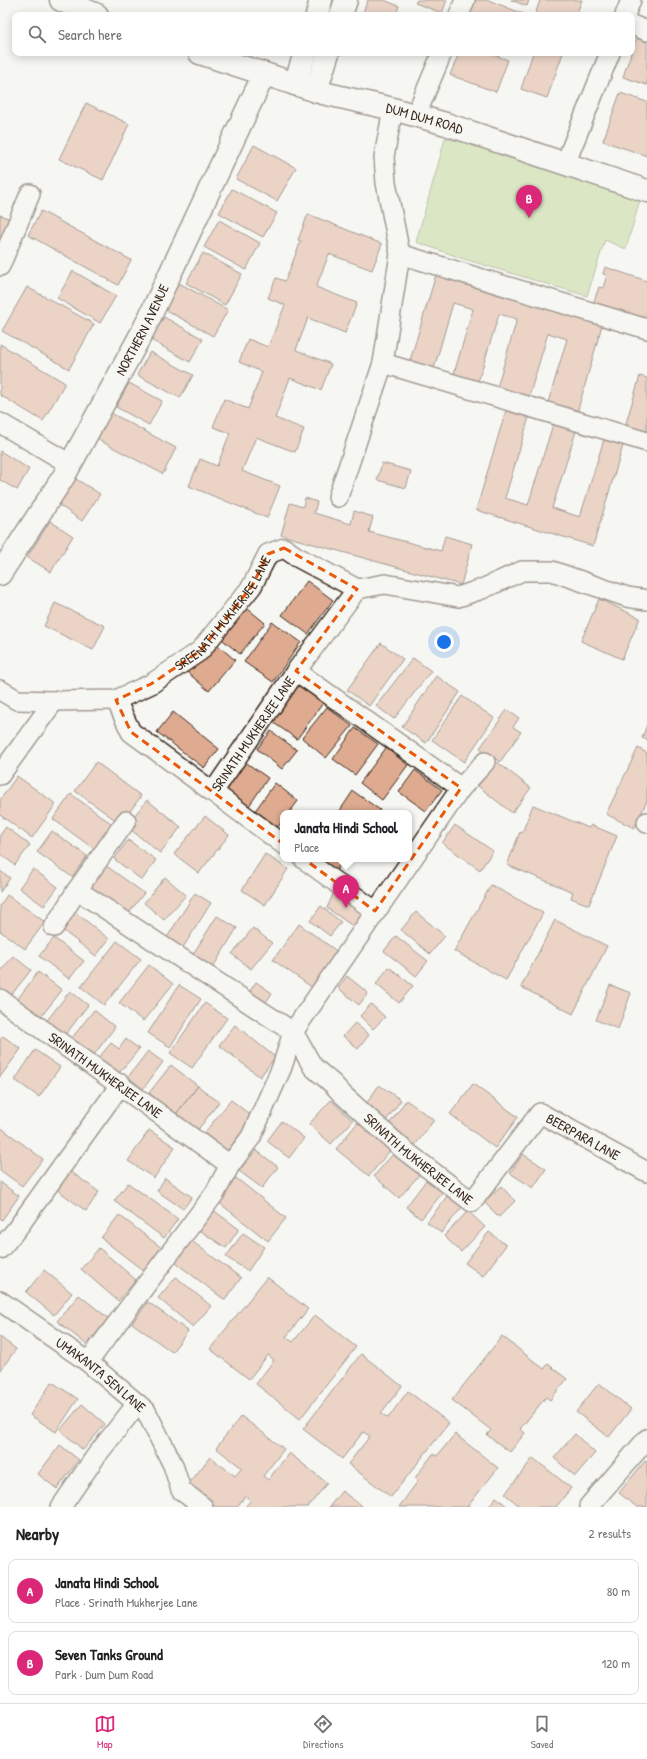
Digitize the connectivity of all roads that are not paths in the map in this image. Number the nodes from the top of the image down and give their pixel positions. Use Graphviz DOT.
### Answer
graph roads {
  1 [pos="61,0"];
  2 [pos="321,0"];
  3 [pos="346,0"];
  4 [pos="465,0"];
  5 [pos="631,0"];
  6 [pos="90,12"];
  7 [pos="318,12"];
  8 [pos="342,12"];
  9 [pos="460,12"];
  10 [pos="626,12"];
  11 [pos="635,26"];
  12 [pos="647,31"];
  13 [pos="209,56"];
  14 [pos="304,56"];
  15 [pos="327,56"];
  16 [pos="441,56"];
  17 [pos="609,56"];
  18 [pos="264,74"];
  19 [pos="295,84"];
  20 [pos="316,91"];
  21 [pos="393,108"];
  22 [pos="416,115"];
  23 [pos="565,164"];
  24 [pos="647,191"];
  25 [pos="30,194"];
  26 [pos="400,254"];
  27 [pos="0,266"];
  28 [pos="647,329"];
  29 [pos="383,363"];
  30 [pos="0,423"];
  31 [pos="647,442"];
  32 [pos="70,464"];
  33 [pos="338,498"];
  34 [pos="0,574"];
  35 [pos="356,589"];
  36 [pos="647,600"];
  37 [pos="296,671"];
  38 [pos="0,690"];
  39 [pos="116,700"];
  40 [pos="54,701"];
  41 [pos="485,762"];
  42 [pos="0,776"];
  43 [pos="461,788"];
  44 [pos="213,792"];
  45 [pos="126,821"];
  46 [pos="280,842"];
  47 [pos="412,858"];
  48 [pos="308,862"];
  49 [pos="409,862"];
  50 [pos="77,890"];
  51 [pos="375,911"];
  52 [pos="54,927"];
  53 [pos="0,998"];
  54 [pos="293,1032"];
  55 [pos="121,1084"];
  56 [pos="540,1113"];
  57 [pos="230,1165"];
  58 [pos="647,1172"];
  59 [pos="0,1249"];
  60 [pos="0,1301"];
  61 [pos="88,1362"];
  62 [pos="137,1404"];
  63 [pos="647,1438"];
  64 [pos="61,1507"];
  65 [pos="203,1507"];
  66 [pos="589,1507"];
  1 -- 6 [label="street"];
  2 -- 7 [label="street"];
  3 -- 8 [label="street"];
  4 -- 9 [label="street"];
  5 -- 10 [label="street"];
  11 -- 12 [label="street"];
  13 -- 18 [label="street, DUM DUM ROAD"];
  14 -- 19 [label="street"];
  15 -- 20 [label="street"];
  16 -- 22 [label="street"];
  17 -- 23 [label="street"];
  18 -- 19 [label="street, DUM DUM ROAD"];
  18 -- 32 [label="street, NORTHERN AVENUE"];
  19 -- 20 [label="street, DUM DUM ROAD"];
  20 -- 21 [label="street, DUM DUM ROAD"];
  21 -- 22 [label="street, DUM DUM ROAD"];
  21 -- 26 [label="street"];
  22 -- 23 [label="street, DUM DUM ROAD"];
  23 -- 24 [label="street, DUM DUM ROAD"];
  25 -- 27 [label="street"];
  26 -- 28 [label="street"];
  26 -- 29 [label="street"];
  29 -- 31 [label="street"];
  29 -- 33 [label="street"];
  30 -- 32 [label="street"];
  32 -- 34 [label="street, NORTHERN AVENUE"];
  35 -- 36 [label="street"];
  35 -- 37 [label="street"];
  35 -- 39 [label="street, SREENATH MUKHERJEE LANE"];
  37 -- 43 [label="street, SRINATH MUKHERJEE LANE"];
  37 -- 44 [label="street, SRINATH MUKHERJEE LANE"];
  38 -- 40 [label="street, SREENATH MUKHERJEE LANE"];
  39 -- 40 [label="street, SREENATH MUKHERJEE LANE"];
  39 -- 44 [label="street"];
  40 -- 42 [label="street"];
  41 -- 43 [label="street"];
  43 -- 47 [label="street"];
  44 -- 46 [label="street, SRINATH MUKHERJEE LANE"];
  45 -- 50 [label="street"];
  48 -- 51 [label="street"];
  49 -- 51 [label="street"];
  50 -- 52 [label="street"];
  50 -- 54 [label="street, SRINATH MUKHERJEE LANE"];
  51 -- 54 [label="street"];
  53 -- 55 [label="street, SRINATH MUKHERJEE LANE"];
  54 -- 56 [label="street, SRINATH MUKHERJEE LANE"];
  54 -- 57 [label="street"];
  55 -- 57 [label="street, SRINATH MUKHERJEE LANE"];
  55 -- 59 [label="street"];
  56 -- 58 [label="street, BEERPARA LANE"];
  57 -- 61 [label="street"];
  60 -- 61 [label="street, UMAKANTA SEN LANE"];
  61 -- 62 [label="street, UMAKANTA SEN LANE"];
  62 -- 64 [label="street"];
  62 -- 65 [label="street, UMAKANTA SEN LANE"];
  63 -- 66 [label="street"];
}
